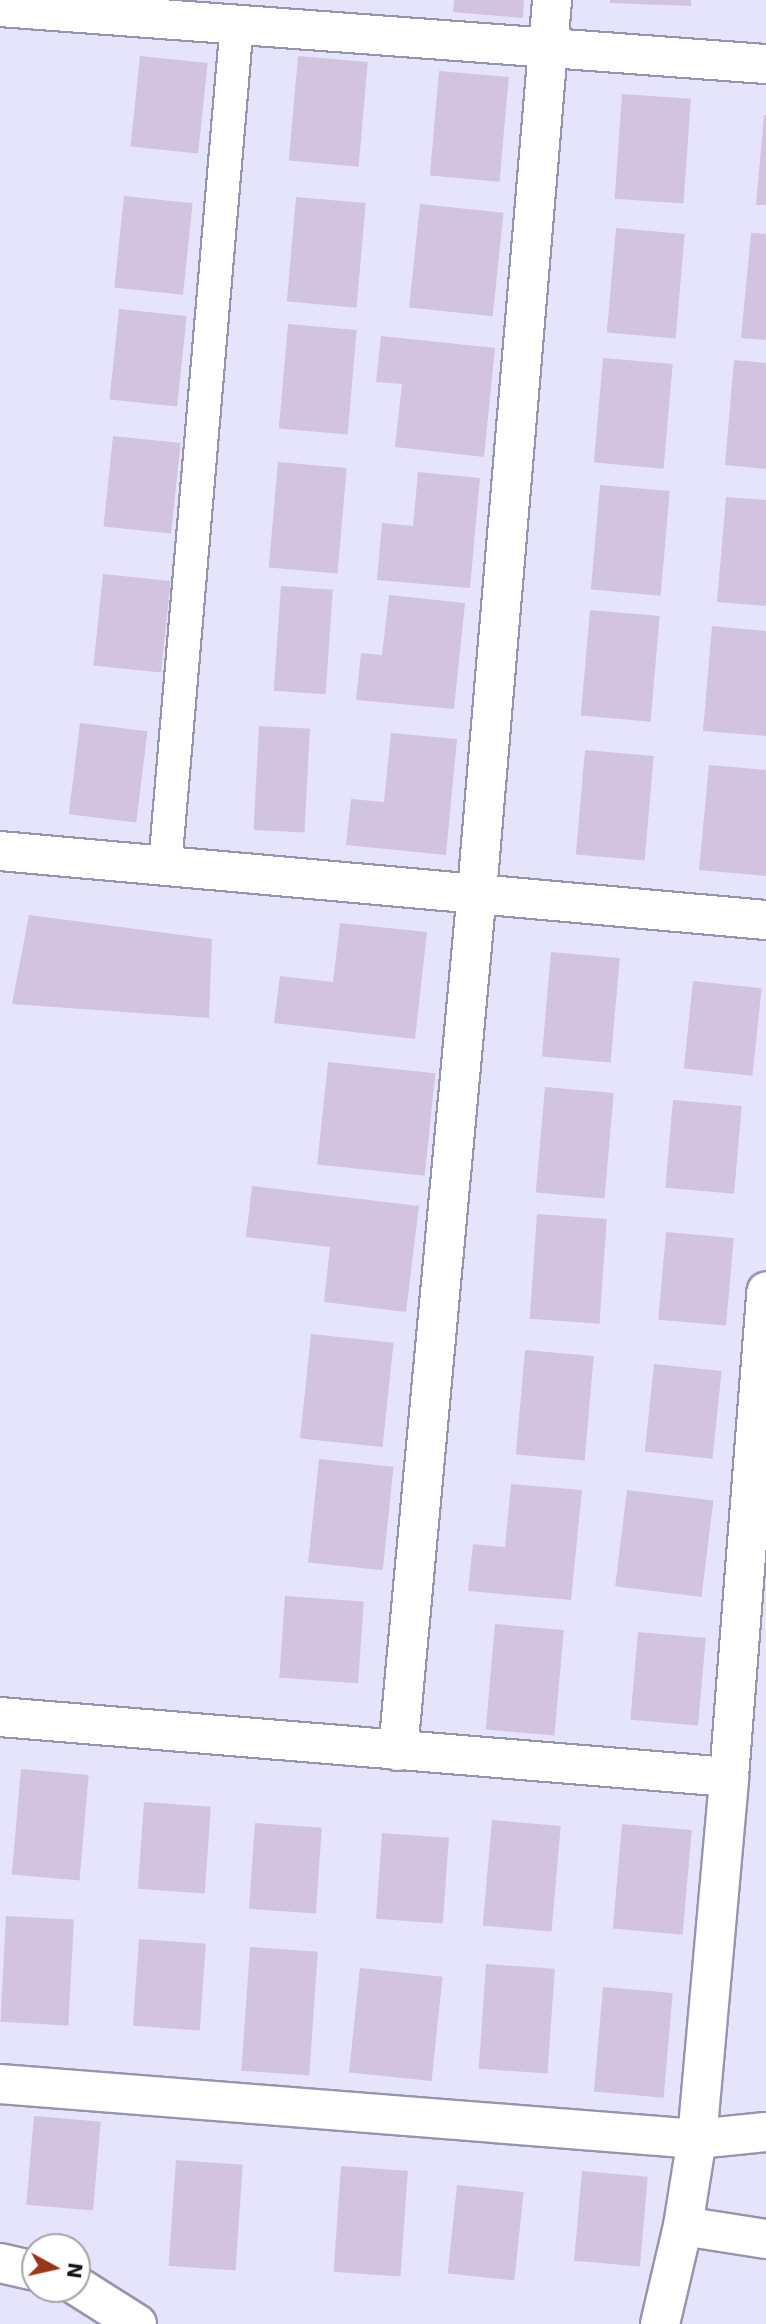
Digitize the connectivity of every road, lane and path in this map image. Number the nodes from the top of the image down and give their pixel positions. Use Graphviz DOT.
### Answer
graph roads {
  1 [pos="552,0"];
  2 [pos="0,7"];
  3 [pos="237,23"];
  4 [pos="548,50"];
  5 [pos="766,64"];
  6 [pos="0,851"];
  7 [pos="165,866"];
  8 [pos="477,892"];
  9 [pos="766,919"];
  10 [pos="766,1291"];
  11 [pos="0,1717"];
  12 [pos="398,1751"];
  13 [pos="729,1777"];
  14 [pos="0,2084"];
  15 [pos="766,2132"];
  16 [pos="697,2139"];
  17 [pos="683,2226"];
  18 [pos="766,2239"];
  19 [pos="0,2263"];
  20 [pos="21,2268"];
  21 [pos="91,2295"];
  22 [pos="137,2324"];
  23 [pos="660,2324"];
  1 -- 4 [label="street"];
  2 -- 3 [label="street"];
  3 -- 4 [label="street"];
  3 -- 7 [label="lane"];
  4 -- 5 [label="street"];
  4 -- 8 [label="street"];
  6 -- 7 [label="street"];
  7 -- 8 [label="street"];
  8 -- 9 [label="street"];
  8 -- 12 [label="street"];
  10 -- 13 [label="street"];
  11 -- 12 [label="street"];
  12 -- 13 [label="street"];
  13 -- 16 [label="street"];
  14 -- 16 [label="street"];
  15 -- 16 [label="street"];
  16 -- 17 [label="street"];
  17 -- 18 [label="street"];
  17 -- 23 [label="street"];
  19 -- 20 [label="street"];
  21 -- 22 [label="street"];
}
